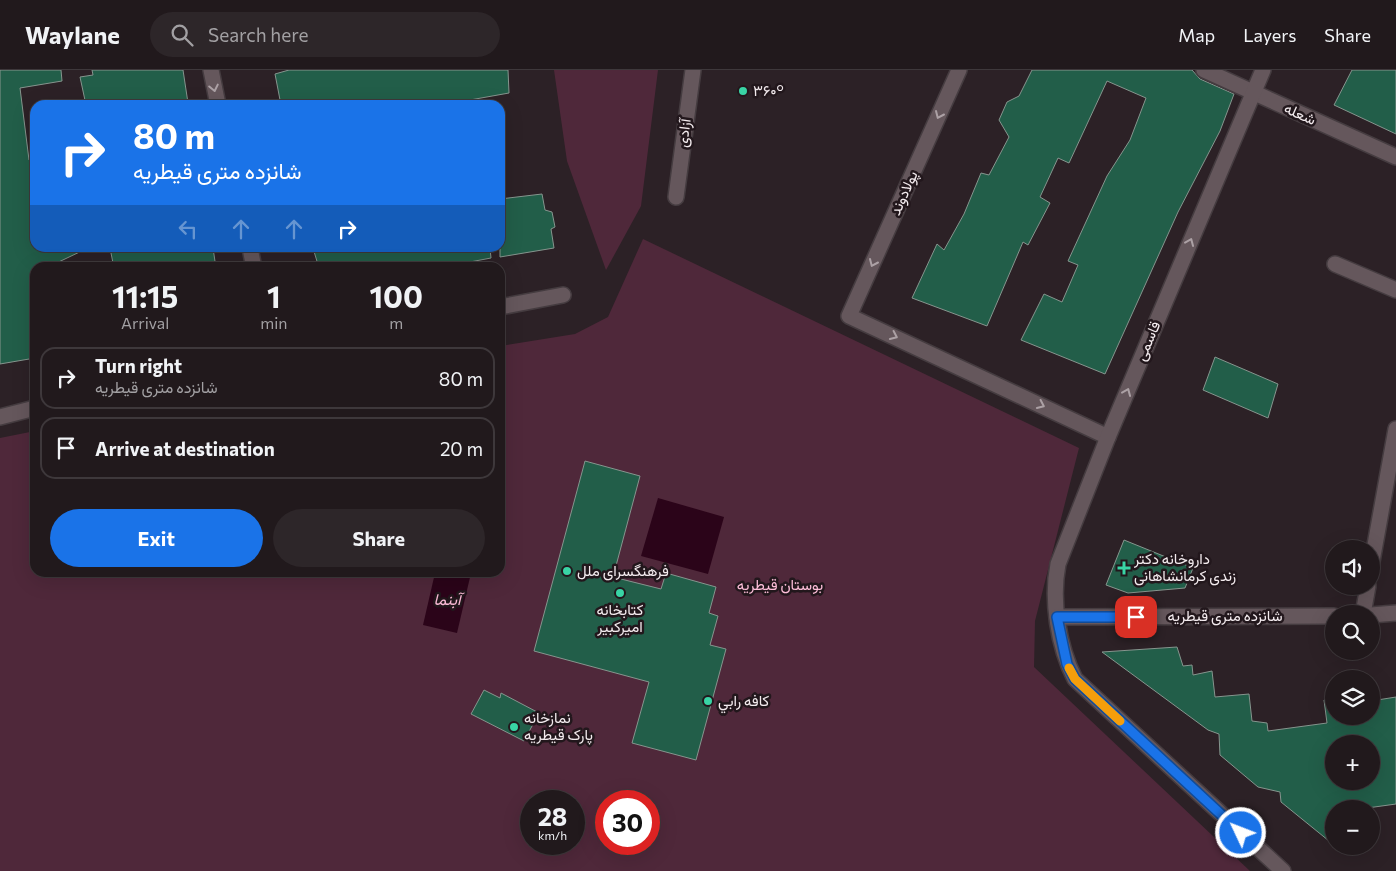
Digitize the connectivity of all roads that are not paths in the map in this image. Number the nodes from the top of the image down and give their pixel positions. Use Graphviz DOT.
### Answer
graph roads {
  1 [pos="211,70"];
  2 [pos="693,70"];
  3 [pos="959,70"];
  4 [pos="1204,70"];
  5 [pos="1263,70"];
  6 [pos="1254,92"];
  7 [pos="217,100"];
  8 [pos="1396,157"];
  9 [pos="676,197"];
  10 [pos="1335,264"];
  11 [pos="1396,290"];
  12 [pos="563,295"];
  13 [pos="505,307"];
  14 [pos="30,409"];
  15 [pos="0,417"];
  16 [pos="1396,429"];
  17 [pos="1108,437"];
  18 [pos="1376,540"];
  19 [pos="1396,613"];
  20 [pos="1380,614"];
  21 [pos="1325,616"];
  22 [pos="1057,617"];
  23 [pos="1283,871"];
  1 -- 7 [label="street, one-way"];
  2 -- 9 [label="street, آزادی"];
  3 -- 17 [label="street, پولادوند, one-way"];
  4 -- 6 [label="street, شعله"];
  5 -- 6 [label="street, قاسمی"];
  6 -- 8 [label="street, شعله"];
  17 -- 6 [label="street, قاسمی, one-way"];
  10 -- 11 [label="street"];
  12 -- 13 [label="street"];
  14 -- 15 [label="street"];
  16 -- 18 [label="street"];
  17 -- 22 [label="street, قاسمی"];
  19 -- 20 [label="street"];
  21 -- 22 [label="street, شانزده متری قیطریه"];
  22 -- 23 [label="street, قاسمی"];
}
